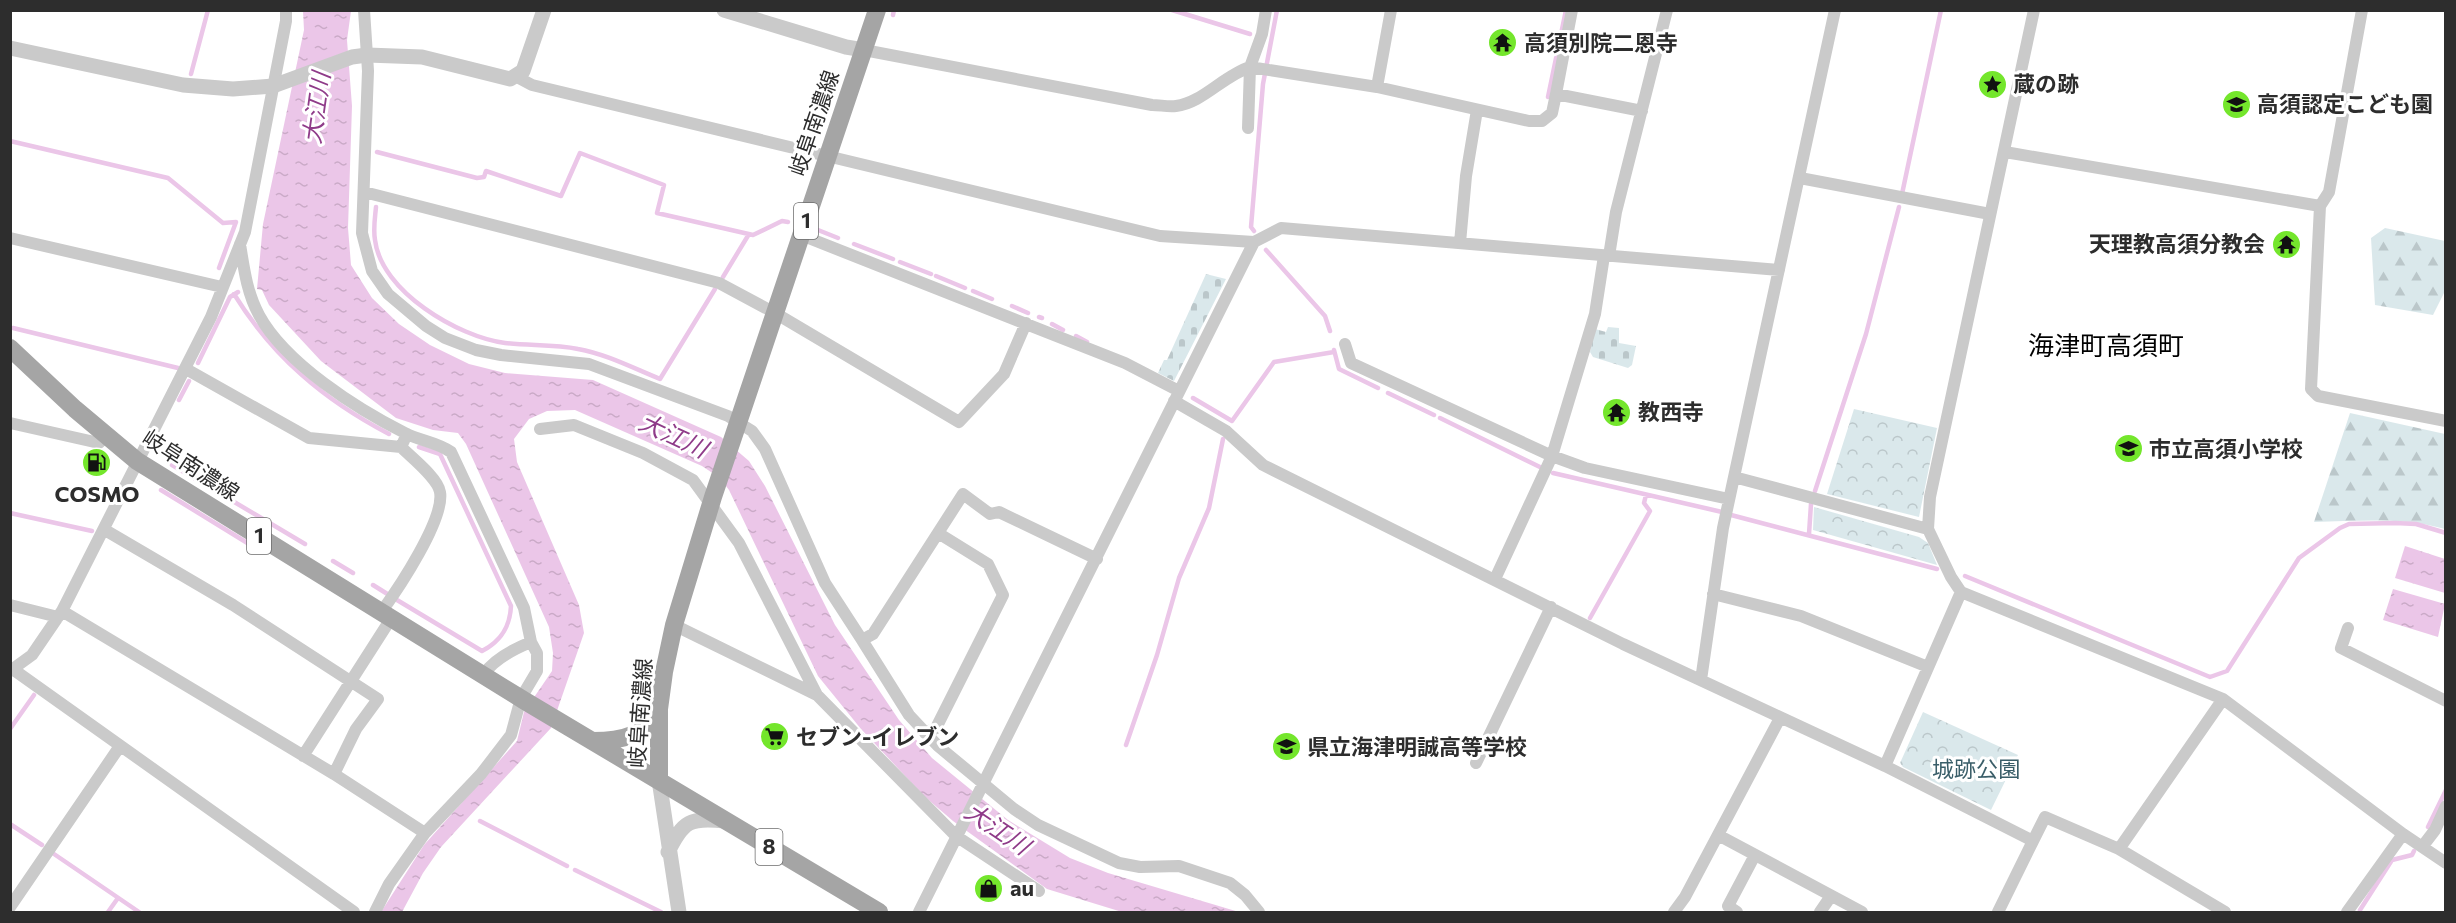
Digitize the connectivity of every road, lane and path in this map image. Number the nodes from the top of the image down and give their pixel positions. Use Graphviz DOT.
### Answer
graph roads {
  1 [pos="286,10"];
  2 [pos="364,10"];
  3 [pos="544,10"];
  4 [pos="724,10"];
  5 [pos="877,10"];
  6 [pos="1266,10"];
  7 [pos="1391,10"];
  8 [pos="1572,10"];
  9 [pos="1667,10"];
  10 [pos="1835,10"];
  11 [pos="2034,10"];
  12 [pos="2362,10"];
  13 [pos="10,48"];
  14 [pos="864,50"];
  15 [pos="367,55"];
  16 [pos="1254,68"];
  17 [pos="517,77"];
  18 [pos="279,84"];
  19 [pos="1377,87"];
  20 [pos="1556,94"];
  21 [pos="1477,110"];
  22 [pos="1642,111"];
  23 [pos="1248,128"];
  24 [pos="2005,152"];
  25 [pos="829,155"];
  26 [pos="1800,178"];
  27 [pos="364,192"];
  28 [pos="2320,206"];
  29 [pos="1990,214"];
  30 [pos="801,235"];
  31 [pos="10,238"];
  32 [pos="1254,242"];
  33 [pos="240,243"];
  34 [pos="1461,243"];
  35 [pos="1606,256"];
  36 [pos="1779,270"];
  37 [pos="222,287"];
  38 [pos="775,313"];
  39 [pos="1026,323"];
  40 [pos="1345,344"];
  41 [pos="10,348"];
  42 [pos="186,369"];
  43 [pos="1177,396"];
  44 [pos="2445,421"];
  45 [pos="10,423"];
  46 [pos="737,427"];
  47 [pos="540,429"];
  48 [pos="407,434"];
  49 [pos="106,436"];
  50 [pos="401,447"];
  51 [pos="1552,456"];
  52 [pos="137,461"];
  53 [pos="1734,477"];
  54 [pos="1729,499"];
  55 [pos="712,501"];
  56 [pos="105,530"];
  57 [pos="1928,530"];
  58 [pos="938,533"];
  59 [pos="1097,559"];
  60 [pos="1495,579"];
  61 [pos="1961,592"];
  62 [pos="1713,594"];
  63 [pos="10,605"];
  64 [pos="1551,607"];
  65 [pos="60,614"];
  66 [pos="387,614"];
  67 [pos="674,625"];
  68 [pos="2348,628"];
  69 [pos="862,640"];
  70 [pos="531,642"];
  71 [pos="1928,667"];
  72 [pos="12,671"];
  73 [pos="484,674"];
  74 [pos="1701,680"];
  75 [pos="351,682"];
  76 [pos="818,695"];
  77 [pos="523,699"];
  78 [pos="2223,699"];
  79 [pos="2445,701"];
  80 [pos="659,709"];
  81 [pos="1780,718"];
  82 [pos="925,733"];
  83 [pos="593,741"];
  84 [pos="120,746"];
  85 [pos="303,756"];
  86 [pos="1476,763"];
  87 [pos="1886,766"];
  88 [pos="334,774"];
  89 [pos="659,780"];
  90 [pos="982,786"];
  91 [pos="2445,806"];
  92 [pos="724,821"];
  93 [pos="425,833"];
  94 [pos="958,834"];
  95 [pos="2403,834"];
  96 [pos="1718,835"];
  97 [pos="2033,841"];
  98 [pos="2422,847"];
  99 [pos="2119,849"];
  100 [pos="668,852"];
  101 [pos="1755,855"];
  102 [pos="2445,862"];
  103 [pos="1039,891"];
  104 [pos="1831,896"];
  105 [pos="10,907"];
  106 [pos="354,912"];
  107 [pos="375,912"];
  108 [pos="679,912"];
  109 [pos="879,912"];
  110 [pos="919,912"];
  111 [pos="1259,912"];
  112 [pos="1674,912"];
  113 [pos="1737,912"];
  114 [pos="1820,912"];
  115 [pos="1862,912"];
  116 [pos="1998,912"];
  117 [pos="2225,912"];
  118 [pos="2347,912"];
  1 -- 18 [label="street"];
  2 -- 15 [label="street"];
  3 -- 17 [label="street"];
  4 -- 14 [label="street"];
  5 -- 14 [label="main road, 岐阜南濃線 / 1"];
  6 -- 16 [label="street"];
  7 -- 19 [label="street"];
  8 -- 20 [label="street"];
  9 -- 22 [label="street"];
  10 -- 26 [label="street"];
  11 -- 24 [label="street"];
  12 -- 28 [label="street"];
  13 -- 18 [label="street"];
  14 -- 16 [label="street"];
  14 -- 25 [label="main road, 岐阜南濃線 / 1"];
  15 -- 17 [label="street"];
  15 -- 18 [label="street"];
  15 -- 27 [label="street"];
  16 -- 19 [label="street"];
  16 -- 23 [label="street"];
  17 -- 25 [label="street"];
  18 -- 33 [label="street"];
  19 -- 21 [label="street"];
  20 -- 21 [label="street"];
  20 -- 22 [label="street"];
  21 -- 34 [label="street"];
  22 -- 35 [label="street"];
  24 -- 28 [label="street"];
  24 -- 29 [label="street"];
  25 -- 30 [label="main road, 岐阜南濃線 / 1"];
  25 -- 32 [label="street"];
  26 -- 29 [label="street"];
  26 -- 36 [label="street"];
  27 -- 38 [label="street"];
  27 -- 46 [label="street"];
  28 -- 44 [label="street"];
  29 -- 57 [label="street"];
  30 -- 38 [label="main road, 岐阜南濃線 / 1"];
  30 -- 39 [label="street"];
  31 -- 37 [label="street"];
  32 -- 34 [label="street"];
  32 -- 43 [label="street"];
  33 -- 37 [label="street"];
  33 -- 48 [label="street"];
  34 -- 35 [label="street"];
  35 -- 36 [label="street"];
  35 -- 51 [label="street"];
  36 -- 53 [label="street"];
  37 -- 42 [label="street"];
  38 -- 39 [label="street"];
  38 -- 46 [label="main road, 岐阜南濃線 / 1"];
  39 -- 43 [label="street"];
  40 -- 51 [label="street"];
  41 -- 49 [label="main road, 岐阜南濃線 / 1"];
  42 -- 50 [label="street"];
  42 -- 52 [label="street"];
  43 -- 59 [label="street"];
  43 -- 60 [label="street"];
  45 -- 49 [label="street"];
  46 -- 55 [label="main road, 岐阜南濃線 / 1"];
  46 -- 69 [label="street"];
  47 -- 55 [label="street"];
  48 -- 50 [label="street"];
  48 -- 70 [label="street"];
  49 -- 52 [label="main road, 岐阜南濃線 / 1"];
  50 -- 66 [label="street"];
  51 -- 54 [label="street"];
  51 -- 60 [label="street"];
  52 -- 56 [label="street"];
  52 -- 66 [label="main road, 岐阜南濃線 / 1"];
  53 -- 54 [label="street"];
  53 -- 57 [label="street"];
  54 -- 62 [label="street"];
  55 -- 67 [label="main road, 岐阜南濃線 / 1"];
  55 -- 76 [label="street"];
  56 -- 65 [label="street"];
  56 -- 75 [label="street"];
  57 -- 61 [label="street"];
  58 -- 59 [label="street"];
  58 -- 69 [label="street"];
  58 -- 82 [label="street"];
  59 -- 90 [label="street"];
  60 -- 64 [label="street"];
  61 -- 71 [label="street"];
  61 -- 78 [label="street"];
  62 -- 71 [label="street"];
  62 -- 74 [label="street"];
  63 -- 65 [label="street"];
  64 -- 74 [label="street"];
  64 -- 86 [label="street"];
  65 -- 72 [label="street"];
  65 -- 85 [label="street"];
  66 -- 73 [label="main road, 岐阜南濃線 / 1"];
  66 -- 75 [label="street"];
  67 -- 76 [label="street"];
  67 -- 80 [label="main road, 岐阜南濃線 / 1"];
  68 -- 79 [label="street"];
  69 -- 82 [label="street"];
  70 -- 73 [label="street"];
  70 -- 77 [label="street"];
  71 -- 87 [label="street"];
  72 -- 84 [label="street"];
  73 -- 77 [label="main road, 岐阜南濃線 / 1"];
  74 -- 81 [label="street"];
  75 -- 85 [label="street"];
  75 -- 88 [label="street"];
  76 -- 94 [label="street"];
  77 -- 83 [label="main road, 岐阜南濃線 / 1"];
  77 -- 93 [label="street"];
  78 -- 95 [label="street"];
  78 -- 99 [label="street"];
  80 -- 83 [label="main road"];
  80 -- 89 [label="main road, 岐阜南濃線 / 1"];
  81 -- 87 [label="street"];
  81 -- 96 [label="street"];
  82 -- 90 [label="street"];
  83 -- 89 [label="main road, 岐阜南濃線 / 1"];
  84 -- 105 [label="street"];
  84 -- 106 [label="street"];
  85 -- 88 [label="street"];
  87 -- 97 [label="street"];
  88 -- 93 [label="street"];
  89 -- 92 [label="main road, 8"];
  89 -- 100 [label="street"];
  90 -- 94 [label="street"];
  90 -- 111 [label="street"];
  91 -- 98 [label="street"];
  92 -- 100 [label="street"];
  92 -- 109 [label="main road, 8"];
  93 -- 107 [label="street"];
  94 -- 103 [label="street"];
  94 -- 110 [label="street"];
  95 -- 98 [label="street"];
  95 -- 118 [label="street"];
  96 -- 101 [label="street"];
  96 -- 112 [label="street"];
  97 -- 99 [label="street"];
  97 -- 116 [label="street"];
  98 -- 102 [label="street"];
  99 -- 117 [label="street"];
  100 -- 108 [label="street"];
  101 -- 104 [label="street"];
  101 -- 113 [label="street"];
  104 -- 114 [label="street"];
  104 -- 115 [label="street"];
}
